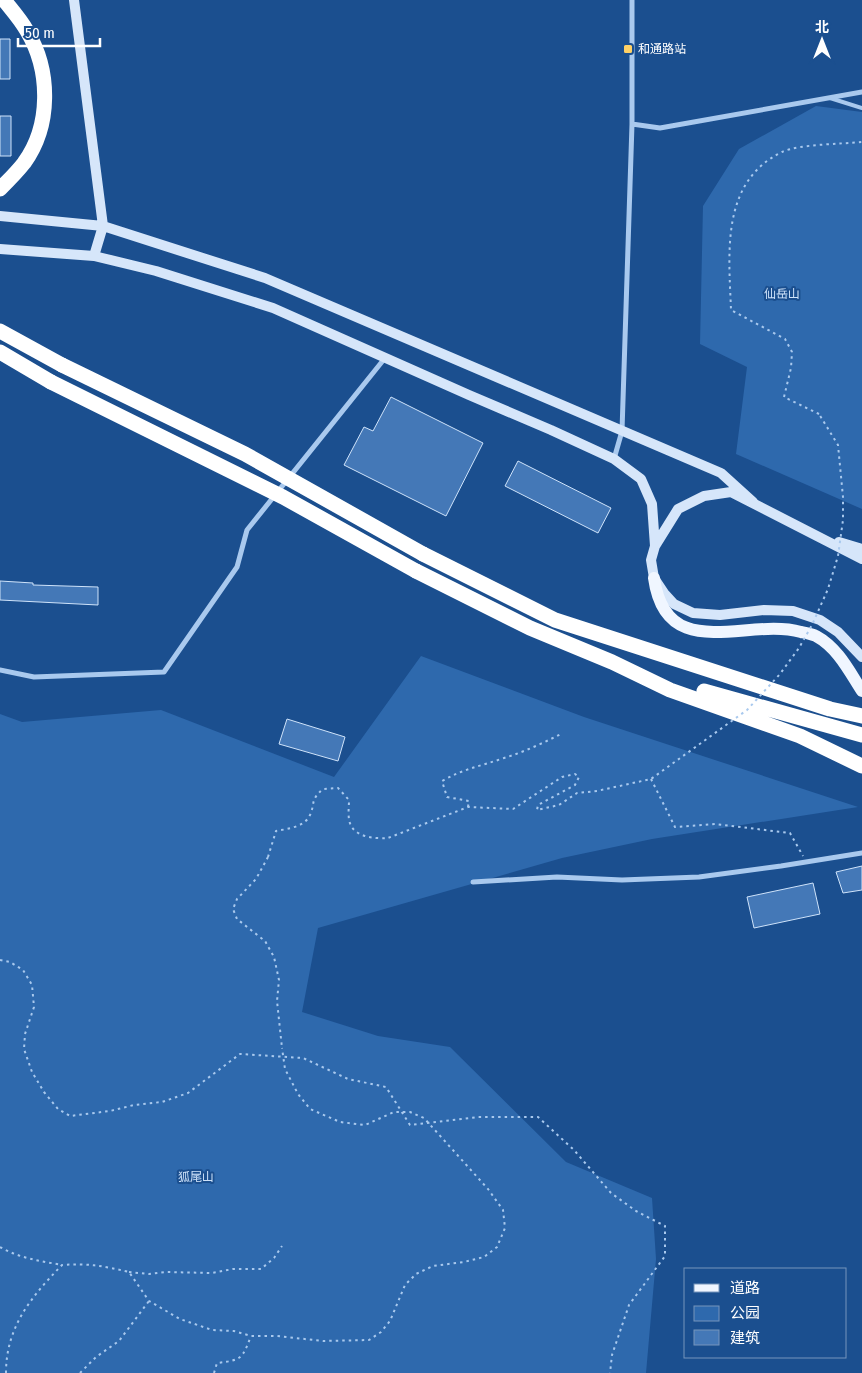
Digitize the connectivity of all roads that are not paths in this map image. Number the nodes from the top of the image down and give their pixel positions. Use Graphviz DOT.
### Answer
graph roads {
  1 [pos="4,0"];
  2 [pos="74,0"];
  3 [pos="632,0"];
  4 [pos="862,92"];
  5 [pos="830,98"];
  6 [pos="862,108"];
  7 [pos="632,124"];
  8 [pos="0,189"];
  9 [pos="0,216"];
  10 [pos="103,226"];
  11 [pos="0,249"];
  12 [pos="94,256"];
  13 [pos="0,331"];
  14 [pos="0,352"];
  15 [pos="385,358"];
  16 [pos="622,432"];
  17 [pos="614,459"];
  18 [pos="753,502"];
  19 [pos="809,532"];
  20 [pos="655,546"];
  21 [pos="862,549"];
  22 [pos="862,559"];
  23 [pos="654,578"];
  24 [pos="862,657"];
  25 [pos="612,662"];
  26 [pos="0,670"];
  27 [pos="862,691"];
  28 [pos="862,716"];
  29 [pos="862,736"];
  30 [pos="862,766"];
  31 [pos="862,853"];
  32 [pos="473,882"];
  1 -- 8 [label="highway"];
  2 -- 10 [label="main road"];
  3 -- 7 [label="street"];
  4 -- 5 [label="street"];
  5 -- 6 [label="lane"];
  5 -- 7 [label="street"];
  7 -- 16 [label="street"];
  9 -- 10 [label="main road"];
  10 -- 12 [label="main road"];
  10 -- 16 [label="main road"];
  11 -- 12 [label="main road"];
  12 -- 15 [label="main road"];
  13 -- 28 [label="highway, bridge"];
  14 -- 25 [label="highway, bridge"];
  15 -- 17 [label="main road"];
  15 -- 26 [label="street"];
  16 -- 17 [label="street"];
  16 -- 18 [label="main road"];
  17 -- 20 [label="main road"];
  18 -- 19 [label="main road"];
  18 -- 20 [label="main road"];
  19 -- 21 [label="main road"];
  19 -- 22 [label="main road"];
  20 -- 23 [label="main road"];
  23 -- 24 [label="main road"];
  23 -- 27 [label="main road"];
  25 -- 29 [label="highway"];
  25 -- 30 [label="highway"];
  31 -- 32 [label="street"];
}
